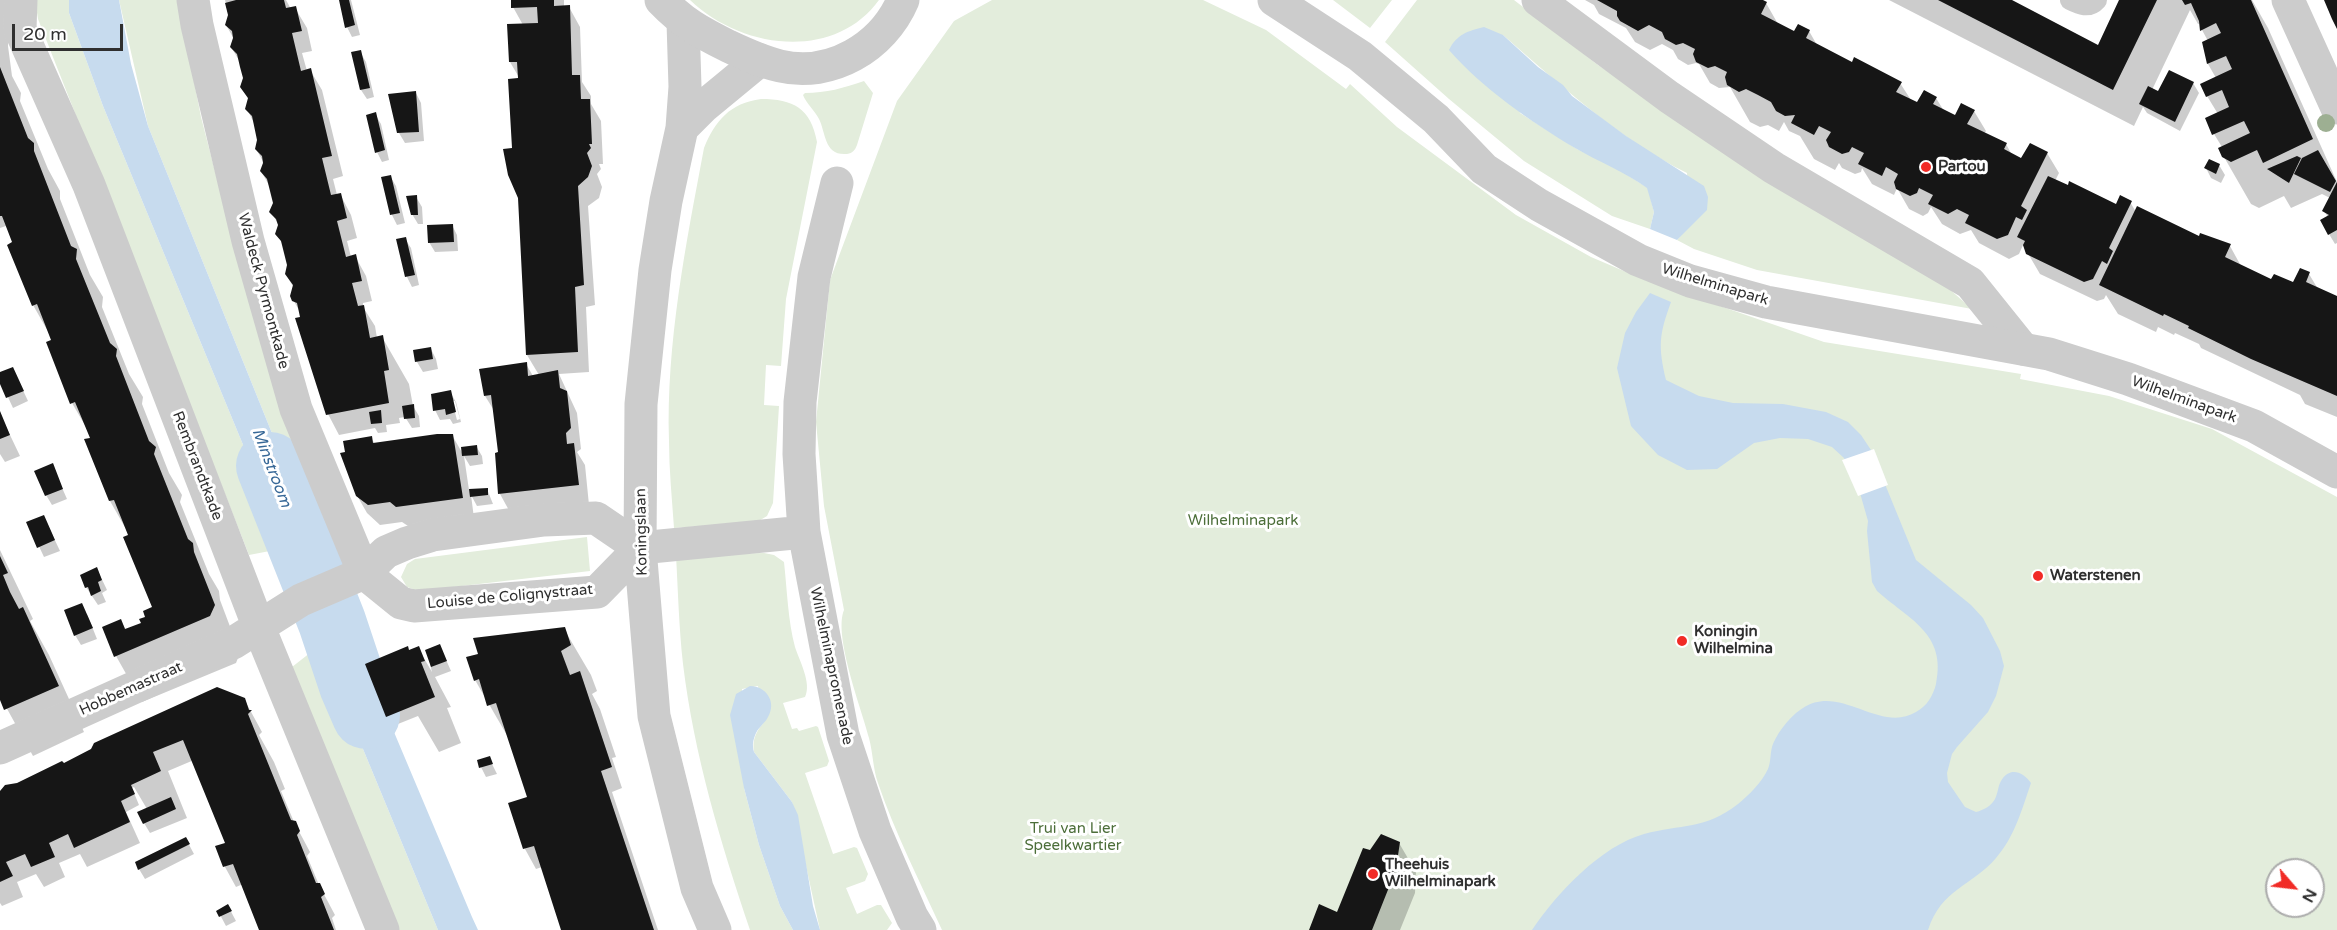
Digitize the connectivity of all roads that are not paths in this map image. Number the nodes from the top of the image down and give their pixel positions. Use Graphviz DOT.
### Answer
graph roads {
  1 [pos="21,0"];
  2 [pos="193,0"];
  3 [pos="1274,0"];
  4 [pos="1538,0"];
  5 [pos="2070,0"];
  6 [pos="2097,0"];
  7 [pos="2288,0"];
  8 [pos="908,4"];
  9 [pos="672,11"];
  10 [pos="760,60"];
  11 [pos="2337,108"];
  12 [pos="682,128"];
  13 [pos="837,183"];
  14 [pos="2023,349"];
  15 [pos="2337,472"];
  16 [pos="804,532"];
  17 [pos="640,548"];
  18 [pos="349,580"];
  19 [pos="258,625"];
  20 [pos="0,748"];
  21 [pos="383,930"];
  22 [pos="715,930"];
  23 [pos="920,930"];
  1 -- 19 [label="street, Rembrandtkade"];
  2 -- 18 [label="street, Waldeck Pyrmontkade"];
  3 -- 14 [label="street, Wilhelminapark"];
  4 -- 14 [label="street"];
  5 -- 6 [label="lane"];
  7 -- 11 [label="street"];
  8 -- 10 [label="street"];
  9 -- 10 [label="street"];
  9 -- 12 [label="street, Koningslaan"];
  10 -- 12 [label="street"];
  12 -- 17 [label="street, Koningslaan"];
  13 -- 16 [label="street, Wilhelminapromenade"];
  14 -- 15 [label="street, Wilhelminapark"];
  16 -- 17 [label="street"];
  16 -- 23 [label="street, Wilhelminapromenade"];
  17 -- 18 [label="street"];
  17 -- 18 [label="street, Louise de Colignystraat"];
  17 -- 22 [label="street, Koningslaan"];
  18 -- 19 [label="street"];
  19 -- 20 [label="street, Hobbemastraat"];
  19 -- 21 [label="street, Rembrandtkade"];
}
